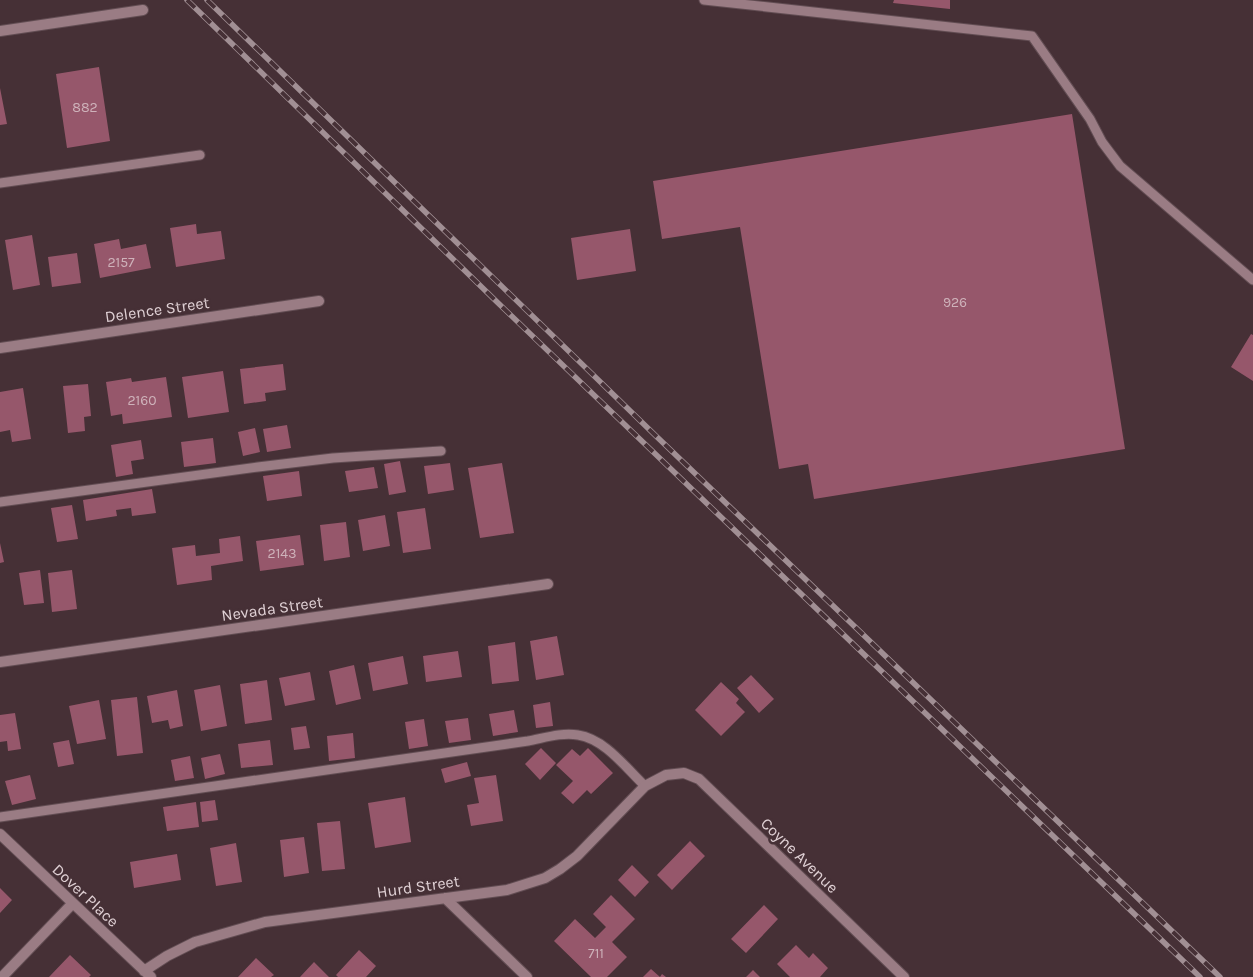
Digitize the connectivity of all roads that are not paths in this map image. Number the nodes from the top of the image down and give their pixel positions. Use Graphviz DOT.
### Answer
graph roads {
  1 [pos="704,0"];
  2 [pos="143,10"];
  3 [pos="0,30"];
  4 [pos="200,155"];
  5 [pos="0,183"];
  6 [pos="1253,280"];
  7 [pos="319,301"];
  8 [pos="0,348"];
  9 [pos="441,451"];
  10 [pos="0,502"];
  11 [pos="548,584"];
  12 [pos="0,662"];
  13 [pos="666,775"];
  14 [pos="645,786"];
  15 [pos="0,817"];
  16 [pos="0,834"];
  17 [pos="445,898"];
  18 [pos="73,904"];
  19 [pos="148,974"];
  20 [pos="2,977"];
  21 [pos="528,977"];
  22 [pos="904,977"];
  1 -- 6 [label="lane"];
  2 -- 3 [label="street"];
  4 -- 5 [label="lane"];
  7 -- 8 [label="street, Delence Street"];
  9 -- 10 [label="lane"];
  11 -- 12 [label="street, Nevada Street"];
  13 -- 14 [label="street, Hurd Street"];
  13 -- 22 [label="street, Coyne Avenue"];
  14 -- 15 [label="lane"];
  14 -- 17 [label="street, Hurd Street"];
  16 -- 18 [label="street, Dover Place"];
  17 -- 19 [label="street, Hurd Street"];
  17 -- 21 [label="street"];
  18 -- 19 [label="street, Dover Place"];
  18 -- 20 [label="street"];
}
